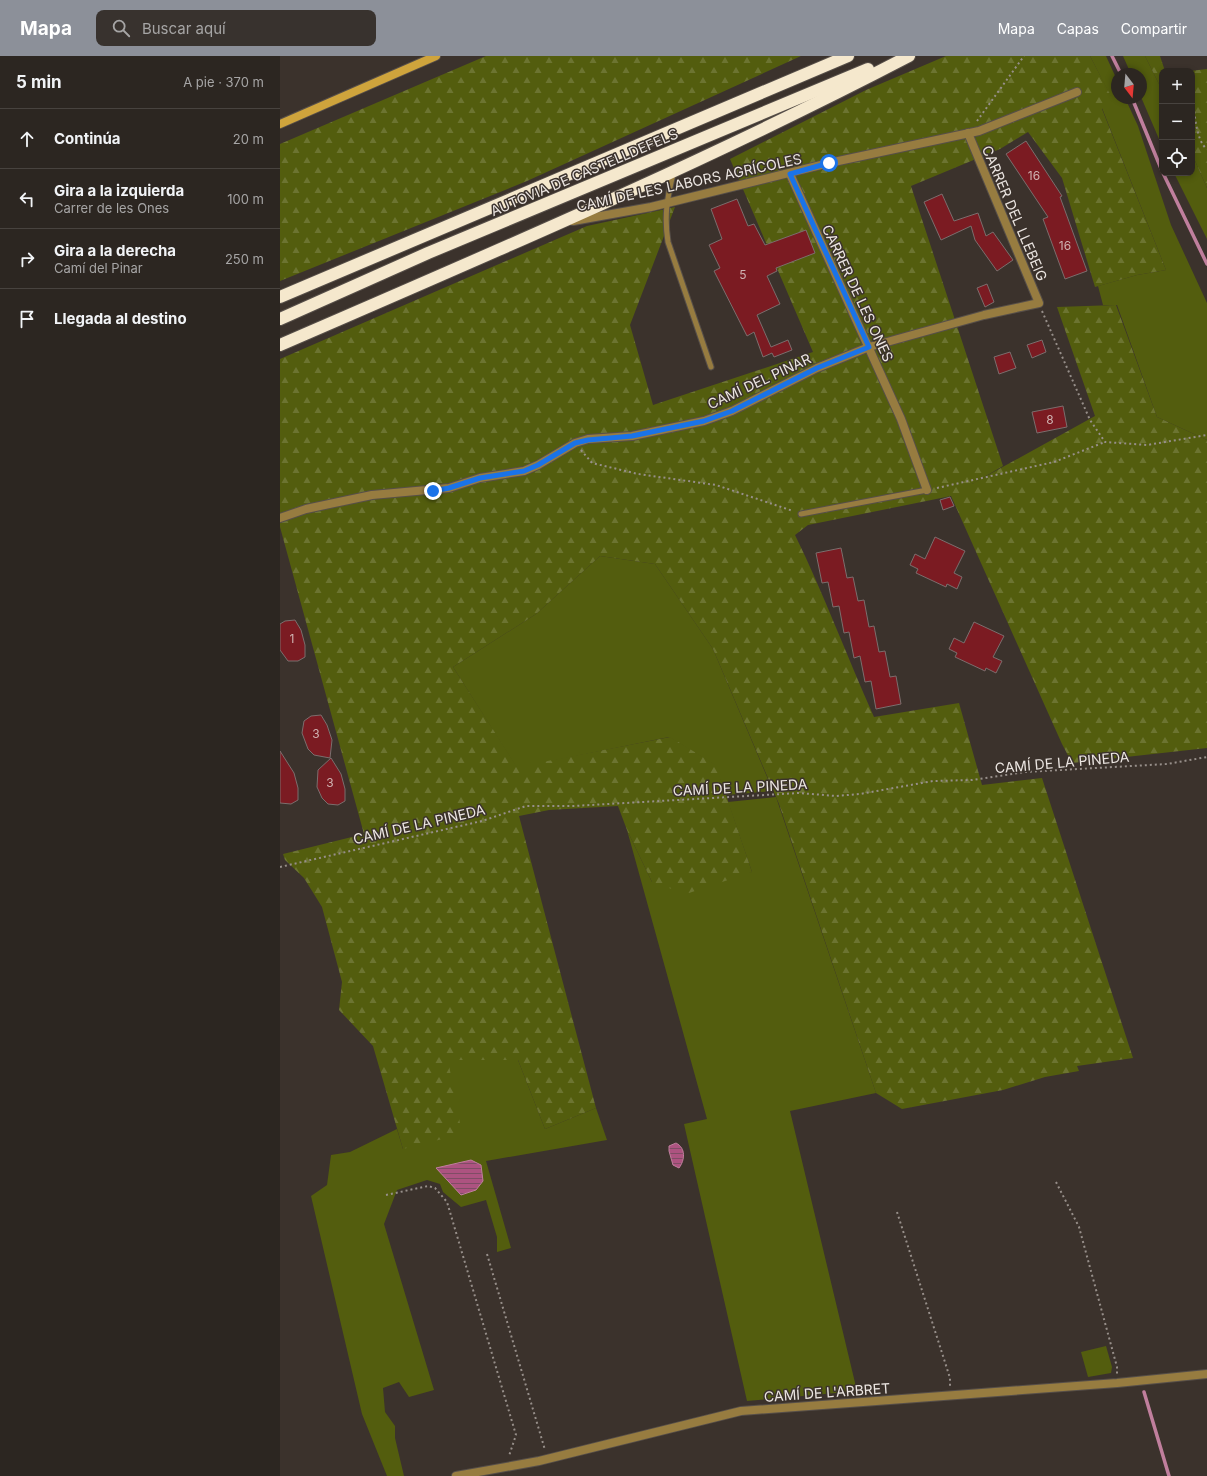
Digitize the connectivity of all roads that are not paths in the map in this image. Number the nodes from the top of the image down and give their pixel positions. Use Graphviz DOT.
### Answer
graph roads {
  1 [pos="436,56"];
  2 [pos="848,56"];
  3 [pos="900,56"];
  4 [pos="909,56"];
  5 [pos="1077,92"];
  6 [pos="280,124"];
  7 [pos="968,133"];
  8 [pos="673,172"];
  9 [pos="790,174"];
  10 [pos="666,203"];
  11 [pos="560,223"];
  12 [pos="306,286"];
  13 [pos="280,293"];
  14 [pos="280,297"];
  15 [pos="1039,303"];
  16 [pos="280,319"];
  17 [pos="280,344"];
  18 [pos="869,347"];
  19 [pos="711,366"];
  20 [pos="926,490"];
  21 [pos="801,514"];
  22 [pos="280,518"];
  23 [pos="1207,1374"];
  24 [pos="456,1476"];
  1 -- 6 [label="street"];
  2 -- 12 [label="highway, AUTOVIA DE CASTELLDEFELS"];
  3 -- 16 [label="highway, AUTOVIA DE CASTELLDEFELS"];
  4 -- 8 [label="highway"];
  5 -- 7 [label="street, CAMÍ DE LES LABORS AGRÍCOLES"];
  7 -- 9 [label="street, CAMÍ DE LES LABORS AGRÍCOLES"];
  7 -- 15 [label="street, CARRER DEL LLEBEIG"];
  8 -- 10 [label="lane"];
  8 -- 11 [label="highway"];
  9 -- 10 [label="street, CAMÍ DE LES LABORS AGRÍCOLES"];
  9 -- 18 [label="street, CARRER DE LES ONES"];
  10 -- 11 [label="street, CAMÍ DE LES LABORS AGRÍCOLES"];
  10 -- 19 [label="lane"];
  11 -- 17 [label="highway"];
  12 -- 13 [label="highway"];
  12 -- 14 [label="highway, AUTOVIA DE CASTELLDEFELS"];
  15 -- 18 [label="street, CAMÍ DEL PINAR"];
  18 -- 20 [label="street, CARRER DE LES ONES"];
  18 -- 22 [label="street, CAMÍ DEL PINAR"];
  20 -- 21 [label="lane"];
  23 -- 24 [label="street, CAMÍ DE L'ARBRET"];
}
